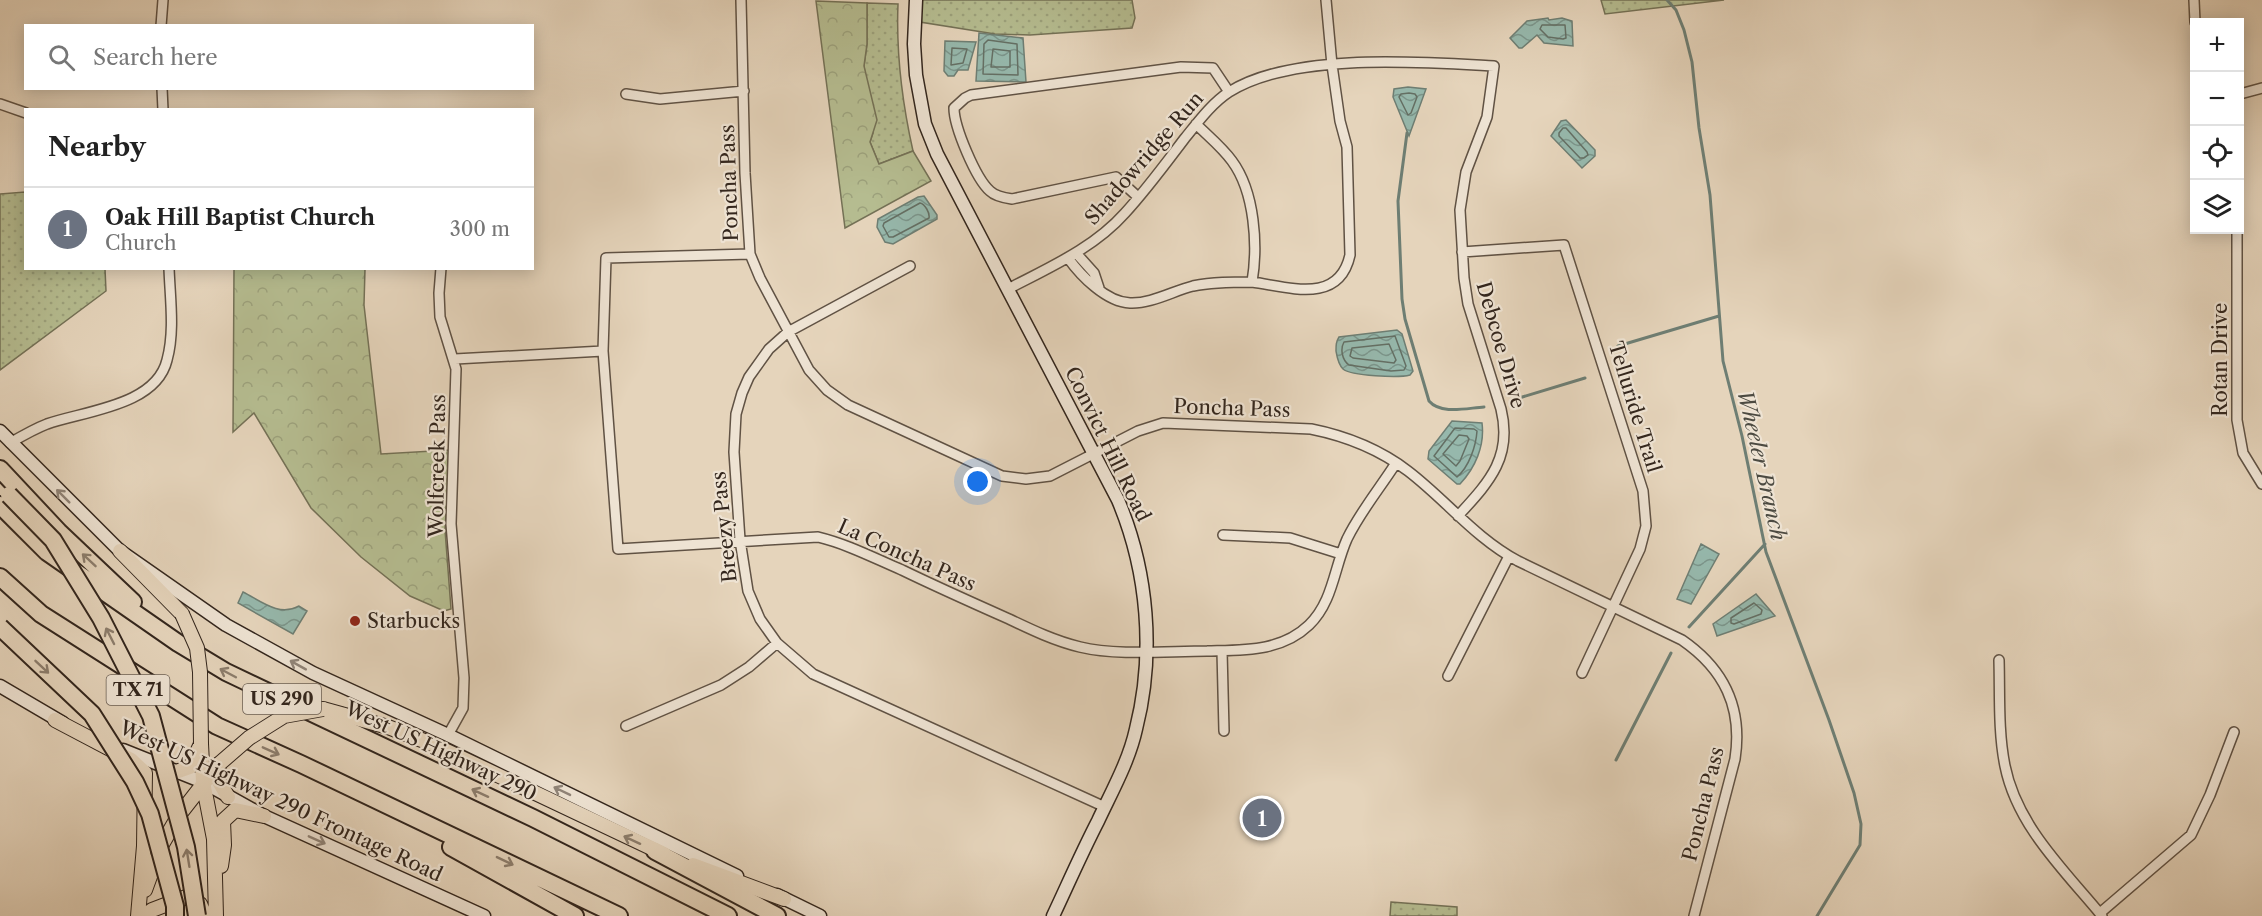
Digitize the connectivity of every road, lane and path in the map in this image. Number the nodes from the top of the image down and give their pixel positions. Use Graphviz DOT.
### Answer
graph roads {
  1 [pos="163,0"];
  2 [pos="741,0"];
  3 [pos="916,0"];
  4 [pos="1326,0"];
  5 [pos="2194,0"];
  6 [pos="2195,18"];
  7 [pos="161,24"];
  8 [pos="1332,65"];
  9 [pos="1494,66"];
  10 [pos="2262,88"];
  11 [pos="162,90"];
  12 [pos="744,91"];
  13 [pos="1229,92"];
  14 [pos="2244,93"];
  15 [pos="626,94"];
  16 [pos="0,104"];
  17 [pos="163,108"];
  18 [pos="24,112"];
  19 [pos="1196,124"];
  20 [pos="1138,197"];
  21 [pos="2237,234"];
  22 [pos="1462,252"];
  23 [pos="750,254"];
  24 [pos="1072,255"];
  25 [pos="910,266"];
  26 [pos="169,270"];
  27 [pos="441,270"];
  28 [pos="1252,282"];
  29 [pos="1008,289"];
  30 [pos="788,332"];
  31 [pos="603,351"];
  32 [pos="455,359"];
  33 [pos="0,431"];
  34 [pos="10,443"];
  35 [pos="1095,454"];
  36 [pos="1396,463"];
  37 [pos="0,469"];
  38 [pos="2262,484"];
  39 [pos="3,495"];
  40 [pos="1458,516"];
  41 [pos="1223,535"];
  42 [pos="740,540"];
  43 [pos="120,551"];
  44 [pos="1341,554"];
  45 [pos="1509,556"];
  46 [pos="0,578"];
  47 [pos="1614,607"];
  48 [pos="0,627"];
  49 [pos="178,643"];
  50 [pos="777,643"];
  51 [pos="1146,651"];
  52 [pos="1222,651"];
  53 [pos="1999,660"];
  54 [pos="1582,673"];
  55 [pos="1448,676"];
  56 [pos="0,686"];
  57 [pos="55,720"];
  58 [pos="626,726"];
  59 [pos="1224,731"];
  60 [pos="2234,732"];
  61 [pos="448,735"];
  62 [pos="201,744"];
  63 [pos="219,764"];
  64 [pos="301,764"];
  65 [pos="176,772"];
  66 [pos="203,782"];
  67 [pos="228,797"];
  68 [pos="1105,807"];
  69 [pos="264,816"];
  70 [pos="656,851"];
  71 [pos="217,895"];
  72 [pos="784,899"];
  73 [pos="140,914"];
  74 [pos="2101,915"];
  75 [pos="175,916"];
  76 [pos="197,916"];
  77 [pos="205,916"];
  78 [pos="216,916"];
  79 [pos="484,916"];
  80 [pos="576,916"];
  81 [pos="619,916"];
  82 [pos="728,916"];
  83 [pos="777,916"];
  84 [pos="820,916"];
  85 [pos="1053,916"];
  86 [pos="1694,916"];
  1 -- 7 [label="street"];
  2 -- 12 [label="street, Poncha Pass"];
  3 -- 29 [label="main road, Convict Hill Road"];
  4 -- 8 [label="street"];
  5 -- 6 [label="street"];
  8 -- 9 [label="street, Shadowridge Run"];
  8 -- 13 [label="street, Shadowridge Run"];
  8 -- 28 [label="street"];
  9 -- 22 [label="street, Debcoe Drive"];
  10 -- 14 [label="street"];
  11 -- 17 [label="street"];
  12 -- 15 [label="street"];
  12 -- 23 [label="street, Poncha Pass"];
  13 -- 19 [label="street, Shadowridge Run"];
  13 -- 20 [label="street"];
  16 -- 18 [label="street"];
  19 -- 20 [label="street, Shadowridge Run"];
  19 -- 28 [label="street"];
  20 -- 24 [label="street, Shadowridge Run"];
  21 -- 38 [label="street, Rotan Drive"];
  22 -- 40 [label="street, Debcoe Drive"];
  22 -- 47 [label="street, Telluride Trail"];
  23 -- 30 [label="street, Poncha Pass"];
  23 -- 31 [label="street, La Concha Pass"];
  24 -- 28 [label="street"];
  24 -- 29 [label="street, Shadowridge Run"];
  25 -- 30 [label="street, Breezy Pass"];
  26 -- 34 [label="street"];
  27 -- 32 [label="street, Wolfcreek Pass"];
  29 -- 35 [label="main road, Convict Hill Road"];
  30 -- 35 [label="street, Poncha Pass"];
  30 -- 42 [label="street, Breezy Pass"];
  31 -- 32 [label="street"];
  31 -- 42 [label="street, La Concha Pass"];
  32 -- 61 [label="street, Wolfcreek Pass"];
  33 -- 34 [label="main road, West US Highway 290"];
  43 -- 34 [label="main road, West US Highway 290, one-way"];
  35 -- 36 [label="street, Poncha Pass"];
  35 -- 51 [label="main road, Convict Hill Road"];
  36 -- 40 [label="street, Poncha Pass"];
  36 -- 44 [label="street, La Concha Pass"];
  49 -- 37 [label="highway, one-way"];
  39 -- 49 [label="highway, West US Highway 290 / US 290"];
  76 -- 39 [label="highway, TX 71, one-way, bridge"];
  40 -- 45 [label="street, Poncha Pass"];
  41 -- 44 [label="street"];
  42 -- 50 [label="street, Breezy Pass"];
  42 -- 51 [label="street, La Concha Pass"];
  61 -- 43 [label="main road, West US Highway 290, one-way"];
  43 -- 62 [label="main road, bridge"];
  44 -- 52 [label="street, La Concha Pass"];
  45 -- 47 [label="street, Poncha Pass"];
  45 -- 55 [label="street"];
  46 -- 64 [label="highway, US 290, one-way"];
  47 -- 54 [label="street, Telluride Trail"];
  47 -- 86 [label="street, Poncha Pass"];
  48 -- 75 [label="highway, TX 71, one-way, bridge"];
  82 -- 49 [label="highway, West US Highway 290 / US 290, one-way"];
  50 -- 58 [label="street"];
  50 -- 68 [label="street, Breezy Pass"];
  51 -- 52 [label="street, La Concha Pass"];
  51 -- 68 [label="main road, Convict Hill Road"];
  52 -- 59 [label="street"];
  53 -- 74 [label="street"];
  56 -- 57 [label="main road, West US Highway 290 Frontage Road"];
  57 -- 65 [label="main road, West US Highway 290 Frontage Road"];
  57 -- 73 [label="main road"];
  60 -- 74 [label="street"];
  72 -- 61 [label="main road, West US Highway 290, one-way"];
  62 -- 65 [label="main road"];
  62 -- 66 [label="main road"];
  63 -- 66 [label="main road"];
  63 -- 67 [label="main road"];
  70 -- 63 [label="main road, one-way, bridge"];
  64 -- 80 [label="highway, US 290"];
  64 -- 81 [label="highway, US 290, one-way"];
  65 -- 66 [label="main road, West US Highway 290 Frontage Road"];
  66 -- 67 [label="main road, West US Highway 290 Frontage Road"];
  66 -- 71 [label="main road"];
  66 -- 73 [label="main road"];
  67 -- 69 [label="main road, West US Highway 290 Frontage Road"];
  68 -- 85 [label="main road, Convict Hill Road"];
  69 -- 71 [label="main road"];
  69 -- 79 [label="main road, West US Highway 290 Frontage Road, one-way"];
  70 -- 72 [label="main road"];
  70 -- 83 [label="highway"];
  71 -- 78 [label="main road"];
  72 -- 84 [label="main road, West US Highway 290"];
  73 -- 77 [label="main road"];
}
